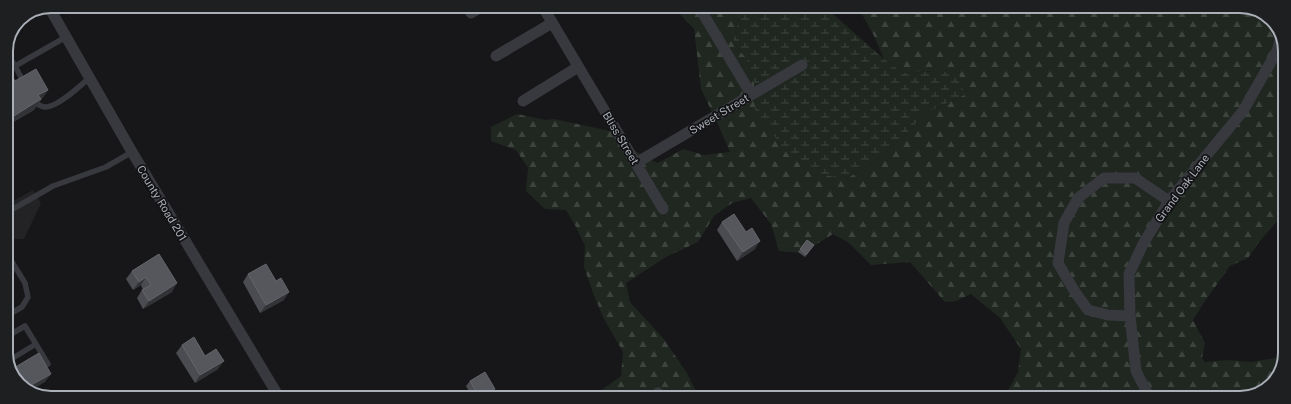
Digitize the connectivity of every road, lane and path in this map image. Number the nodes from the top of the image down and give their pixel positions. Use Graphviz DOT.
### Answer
graph roads {
  1 [pos="52,13"];
  2 [pos="546,13"];
  3 [pos="704,13"];
  4 [pos="552,23"];
  5 [pos="66,37"];
  6 [pos="1278,48"];
  7 [pos="496,56"];
  8 [pos="13,63"];
  9 [pos="802,65"];
  10 [pos="15,66"];
  11 [pos="578,67"];
  12 [pos="89,78"];
  13 [pos="23,81"];
  14 [pos="751,94"];
  15 [pos="523,100"];
  16 [pos="36,103"];
  17 [pos="132,152"];
  18 [pos="636,163"];
  19 [pos="1169,201"];
  20 [pos="13,209"];
  21 [pos="663,209"];
  22 [pos="13,264"];
  23 [pos="13,312"];
  24 [pos="1130,316"];
  25 [pos="13,333"];
  26 [pos="36,344"];
  27 [pos="13,358"];
  28 [pos="48,364"];
  29 [pos="275,391"];
  30 [pos="1146,391"];
  1 -- 5 [label="street, County Road 201"];
  2 -- 4 [label="street, Bliss Street"];
  3 -- 14 [label="street"];
  4 -- 7 [label="street"];
  4 -- 11 [label="street, Bliss Street"];
  5 -- 10 [label="lane"];
  5 -- 12 [label="street, County Road 201"];
  6 -- 19 [label="street, Grand Oak Lane"];
  8 -- 10 [label="lane"];
  9 -- 14 [label="street, Sweet Street"];
  10 -- 13 [label="lane"];
  11 -- 15 [label="street"];
  11 -- 18 [label="street, Bliss Street"];
  12 -- 16 [label="lane"];
  12 -- 17 [label="street, County Road 201"];
  14 -- 18 [label="street, Sweet Street"];
  17 -- 20 [label="lane"];
  17 -- 29 [label="street, County Road 201"];
  18 -- 21 [label="street, Bliss Street"];
  19 -- 24 [label="street, Grand Oak Lane"];
  19 -- 24 [label="street"];
  22 -- 23 [label="lane"];
  24 -- 30 [label="street, Grand Oak Lane"];
  25 -- 26 [label="lane"];
  26 -- 27 [label="lane"];
  26 -- 28 [label="lane"];
}
